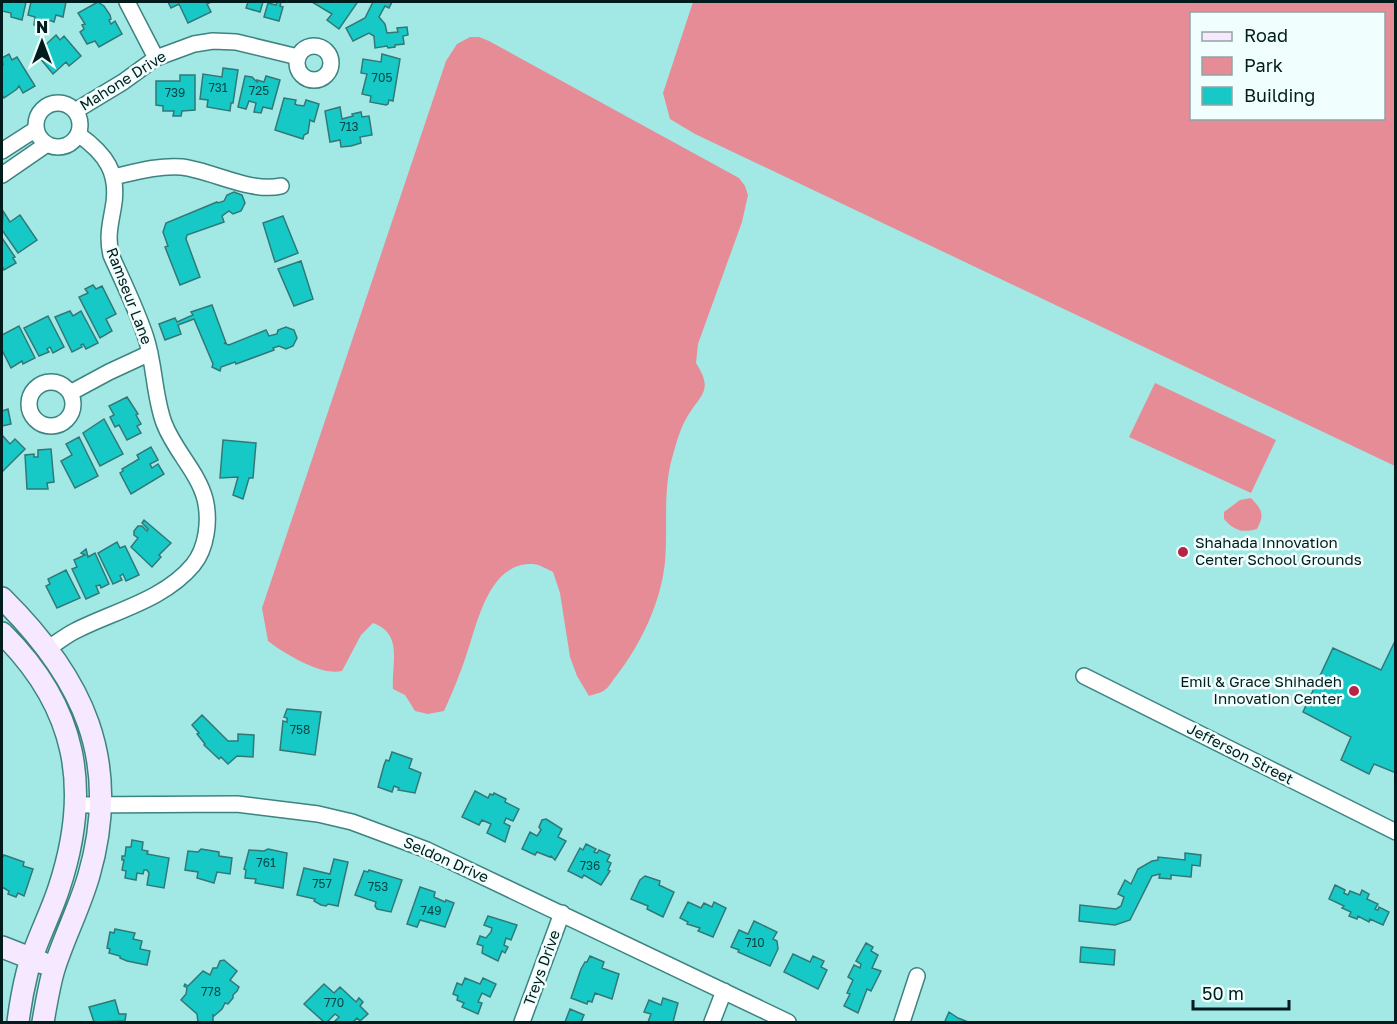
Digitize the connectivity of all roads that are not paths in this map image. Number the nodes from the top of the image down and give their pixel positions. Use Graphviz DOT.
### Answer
graph roads {
  1 [pos="127,2"];
  2 [pos="298,57"];
  3 [pos="156,58"];
  4 [pos="75,111"];
  5 [pos="36,129"];
  6 [pos="78,134"];
  7 [pos="47,144"];
  8 [pos="2,151"];
  9 [pos="2,176"];
  10 [pos="113,177"];
  11 [pos="281,186"];
  12 [pos="150,353"];
  13 [pos="70,393"];
  14 [pos="2,598"];
  15 [pos="2,633"];
  16 [pos="48,648"];
  17 [pos="1084,676"];
  18 [pos="77,805"];
  19 [pos="101,805"];
  20 [pos="1395,832"];
  21 [pos="562,913"];
  22 [pos="2,947"];
  23 [pos="32,959"];
  24 [pos="55,968"];
  25 [pos="917,976"];
  26 [pos="724,991"];
  27 [pos="18,1023"];
  28 [pos="43,1023"];
  29 [pos="522,1023"];
  30 [pos="712,1023"];
  31 [pos="788,1023"];
  32 [pos="902,1023"];
  1 -- 3 [label="street"];
  2 -- 3 [label="street, Mahone Drive"];
  3 -- 4 [label="street, Mahone Drive"];
  4 -- 5 [label="street, Mahone Drive"];
  4 -- 6 [label="street"];
  5 -- 7 [label="street"];
  5 -- 8 [label="street, Mahone Drive"];
  6 -- 7 [label="street, Mahone Drive"];
  6 -- 10 [label="street, Ramseur Lane"];
  7 -- 9 [label="street, Mahone Drive"];
  10 -- 11 [label="street"];
  10 -- 12 [label="street, Ramseur Lane"];
  12 -- 13 [label="street"];
  12 -- 16 [label="street, Ramseur Lane"];
  14 -- 16 [label="main road"];
  15 -- 18 [label="main road"];
  16 -- 19 [label="main road"];
  17 -- 20 [label="street, Jefferson Street"];
  18 -- 19 [label="street, Seldon Drive"];
  18 -- 23 [label="main road"];
  19 -- 21 [label="street, Seldon Drive"];
  19 -- 24 [label="main road"];
  21 -- 26 [label="street, Seldon Drive"];
  21 -- 29 [label="street, Treys Drive"];
  22 -- 23 [label="main road"];
  23 -- 24 [label="main road"];
  23 -- 27 [label="main road"];
  24 -- 28 [label="main road"];
  25 -- 32 [label="street"];
  26 -- 30 [label="street"];
  26 -- 31 [label="street, Seldon Drive"];
}
